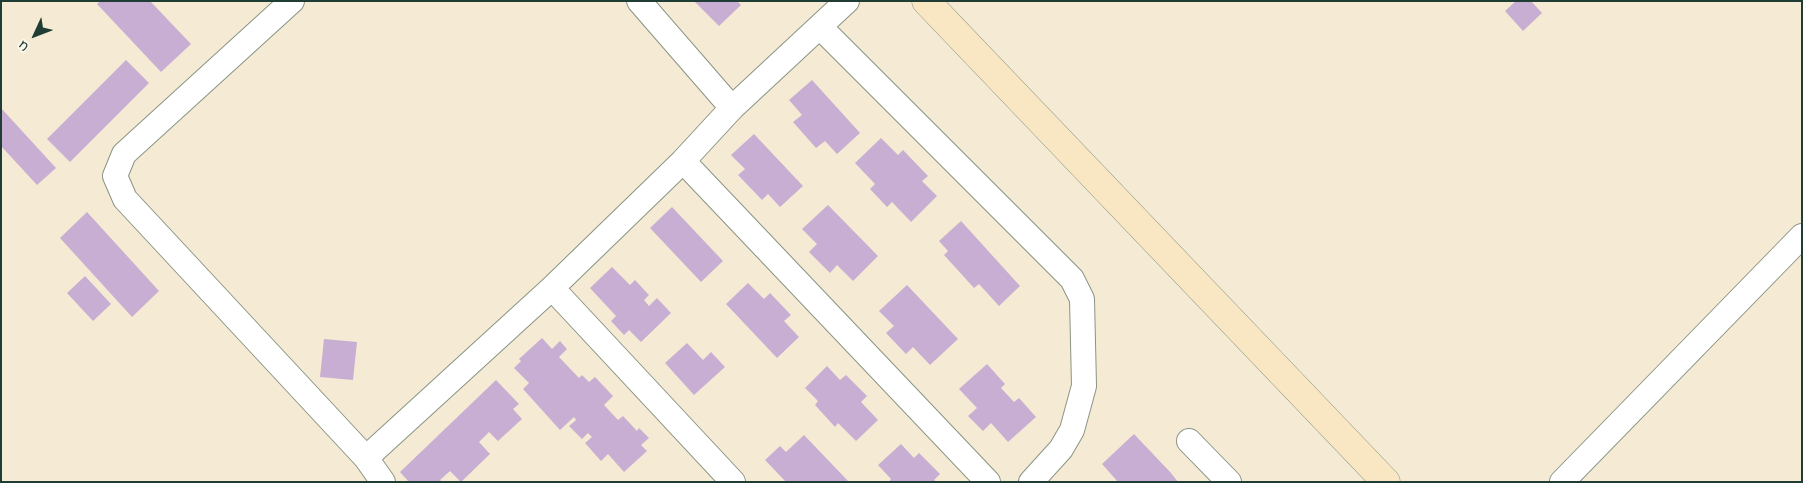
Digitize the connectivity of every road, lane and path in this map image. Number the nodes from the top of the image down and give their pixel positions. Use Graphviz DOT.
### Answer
graph roads {
  1 [pos="292,1"];
  2 [pos="639,1"];
  3 [pos="847,1"];
  4 [pos="926,1"];
  5 [pos="820,27"];
  6 [pos="732,108"];
  7 [pos="683,161"];
  8 [pos="1802,236"];
  9 [pos="552,288"];
  10 [pos="1189,441"];
  11 [pos="366,458"];
  12 [pos="383,482"];
  13 [pos="733,482"];
  14 [pos="988,482"];
  15 [pos="1031,482"];
  16 [pos="1229,482"];
  17 [pos="1386,482"];
  18 [pos="1562,482"];
  1 -- 11 [label="street"];
  2 -- 6 [label="street"];
  3 -- 5 [label="street"];
  4 -- 17 [label="street"];
  5 -- 6 [label="street"];
  5 -- 15 [label="street"];
  6 -- 7 [label="street"];
  7 -- 9 [label="street"];
  7 -- 14 [label="street"];
  8 -- 18 [label="street"];
  9 -- 11 [label="street"];
  9 -- 13 [label="street"];
  10 -- 16 [label="street"];
  11 -- 12 [label="street"];
}
